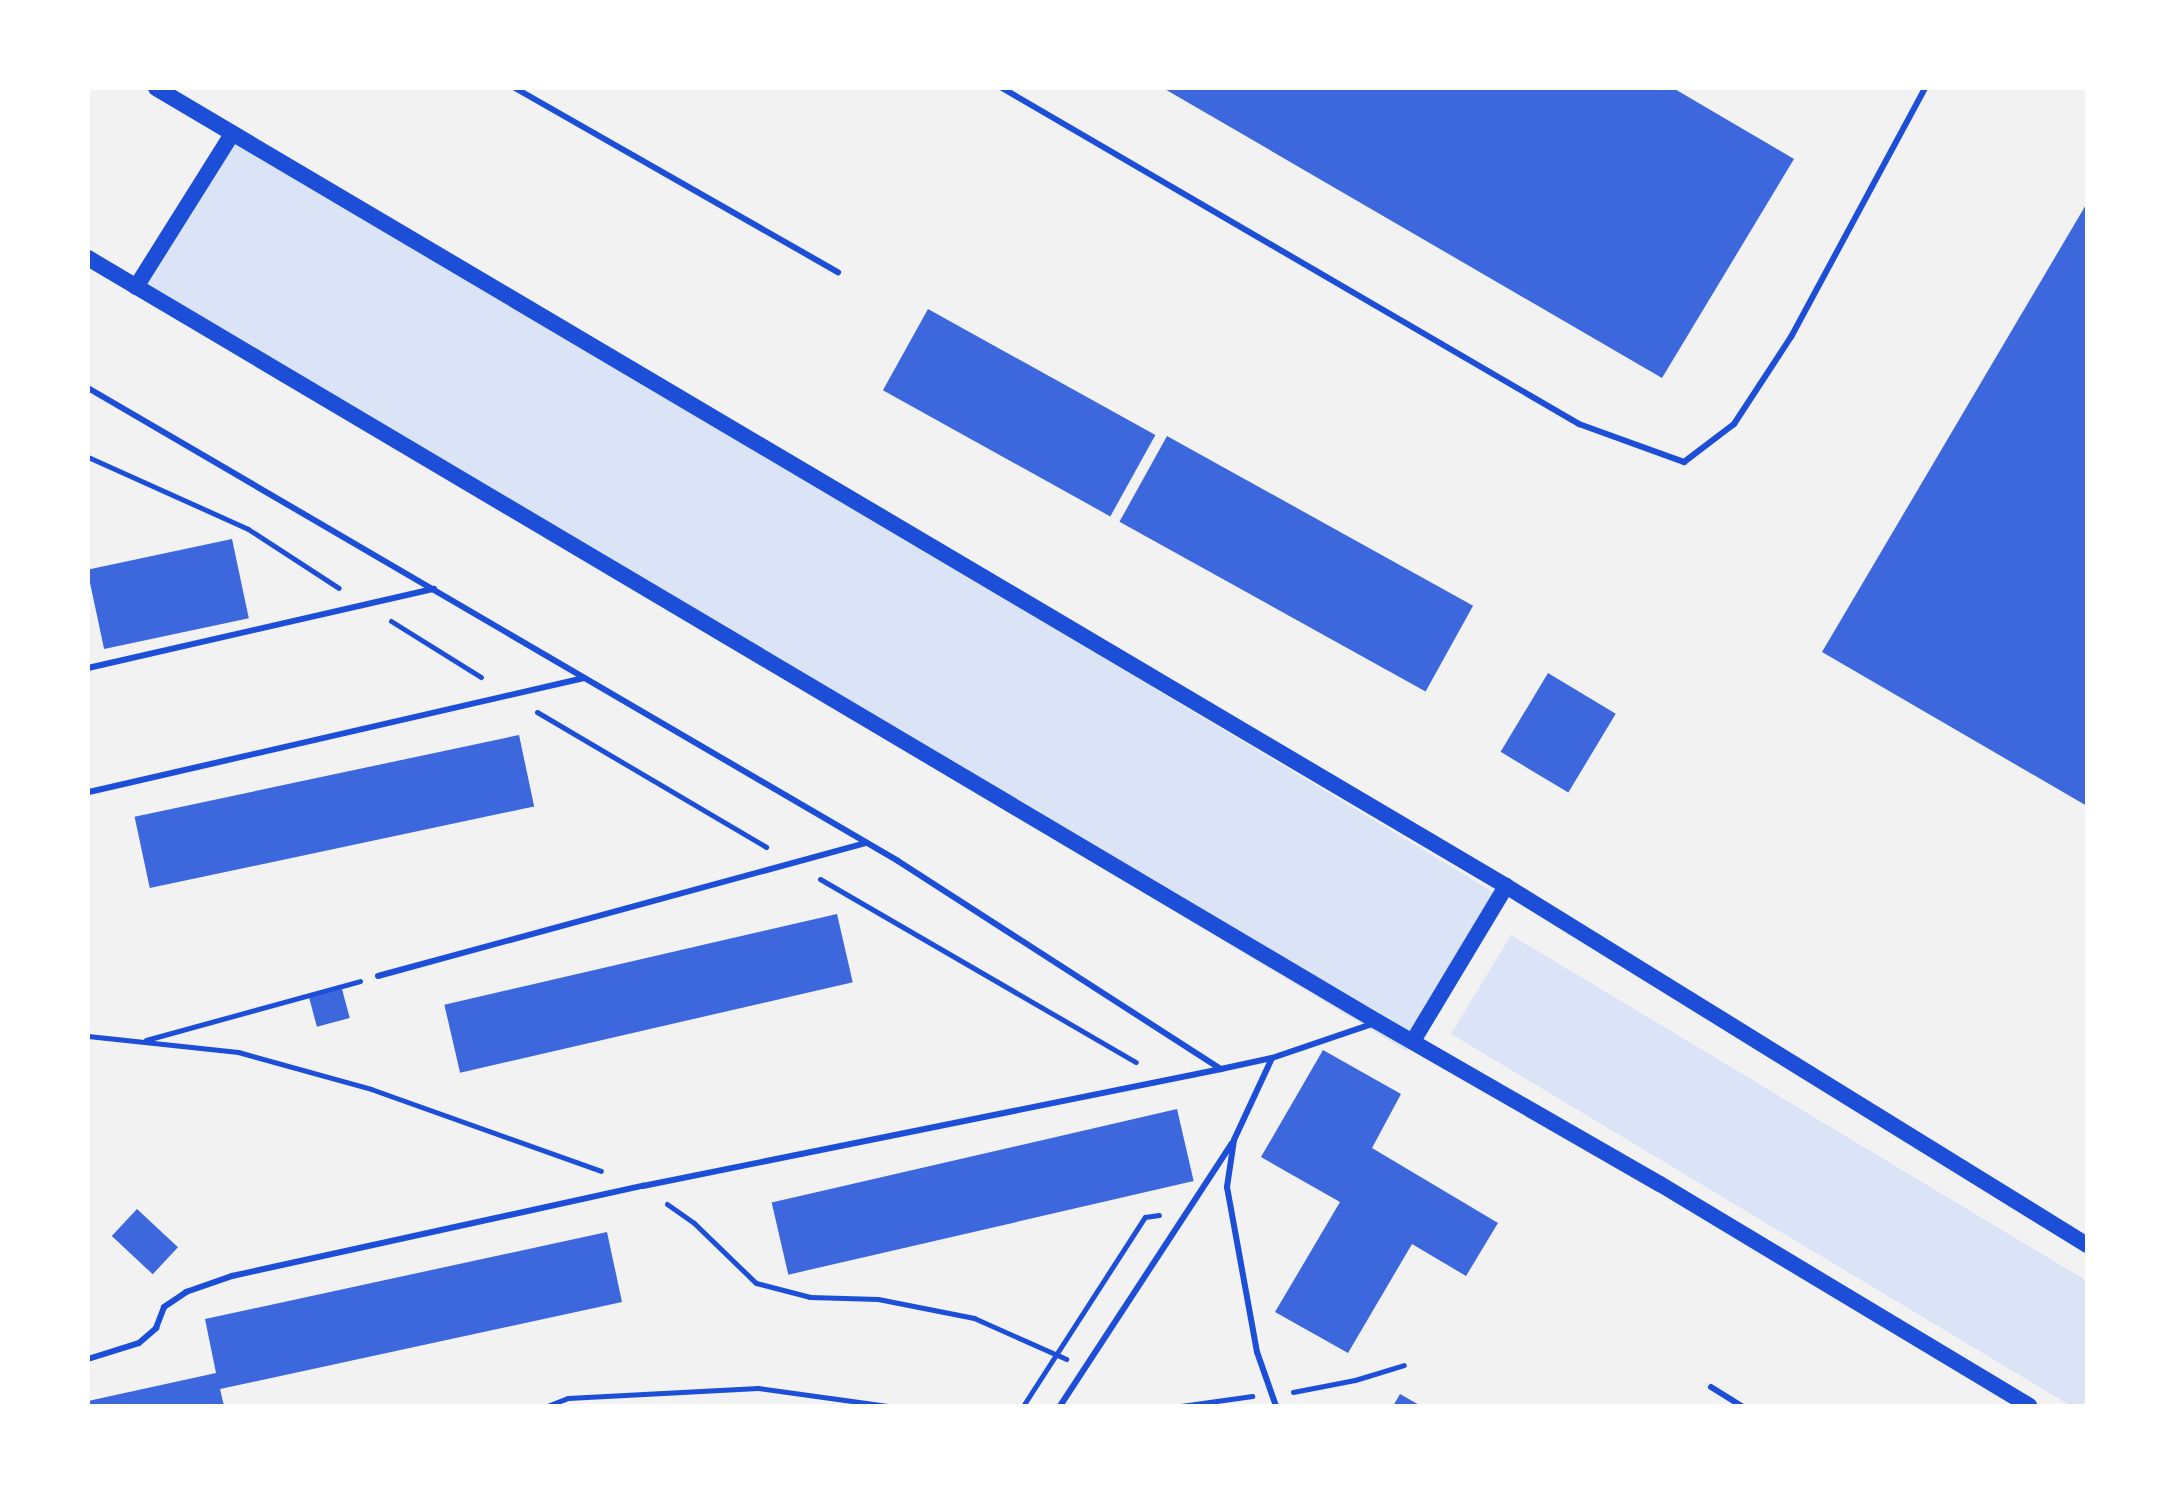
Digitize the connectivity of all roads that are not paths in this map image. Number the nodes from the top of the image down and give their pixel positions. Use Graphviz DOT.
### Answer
graph roads {
  1 [pos="156,88"];
  2 [pos="515,88"];
  3 [pos="1002,88"];
  4 [pos="1925,88"];
  5 [pos="232,134"];
  6 [pos="88,258"];
  7 [pos="838,272"];
  8 [pos="136,287"];
  9 [pos="88,388"];
  10 [pos="434,589"];
  11 [pos="88,668"];
  12 [pos="585,678"];
  13 [pos="89,792"];
  14 [pos="866,843"];
  15 [pos="1506,886"];
  16 [pos="378,976"];
  17 [pos="1378,1022"];
  18 [pos="1413,1041"];
  19 [pos="1272,1058"];
  20 [pos="1221,1069"];
  21 [pos="1234,1140"];
  22 [pos="2087,1245"];
  23 [pos="88,1359"];
  24 [pos="1711,1387"];
  25 [pos="1060,1406"];
  26 [pos="1276,1406"];
  27 [pos="1742,1406"];
  28 [pos="2029,1406"];
  1 -- 5 [label="main road"];
  2 -- 7 [label="lane"];
  3 -- 4 [label="lane"];
  5 -- 8 [label="main road"];
  5 -- 15 [label="main road"];
  6 -- 8 [label="main road"];
  8 -- 17 [label="main road"];
  9 -- 10 [label="lane"];
  10 -- 11 [label="lane"];
  10 -- 12 [label="lane"];
  12 -- 13 [label="lane"];
  12 -- 14 [label="lane"];
  14 -- 16 [label="lane"];
  14 -- 20 [label="lane"];
  15 -- 18 [label="main road"];
  15 -- 22 [label="main road"];
  17 -- 18 [label="main road"];
  17 -- 19 [label="lane"];
  18 -- 28 [label="main road"];
  19 -- 20 [label="lane"];
  19 -- 21 [label="lane"];
  20 -- 23 [label="lane"];
  21 -- 25 [label="lane"];
  21 -- 26 [label="lane"];
  24 -- 27 [label="lane"];
}
